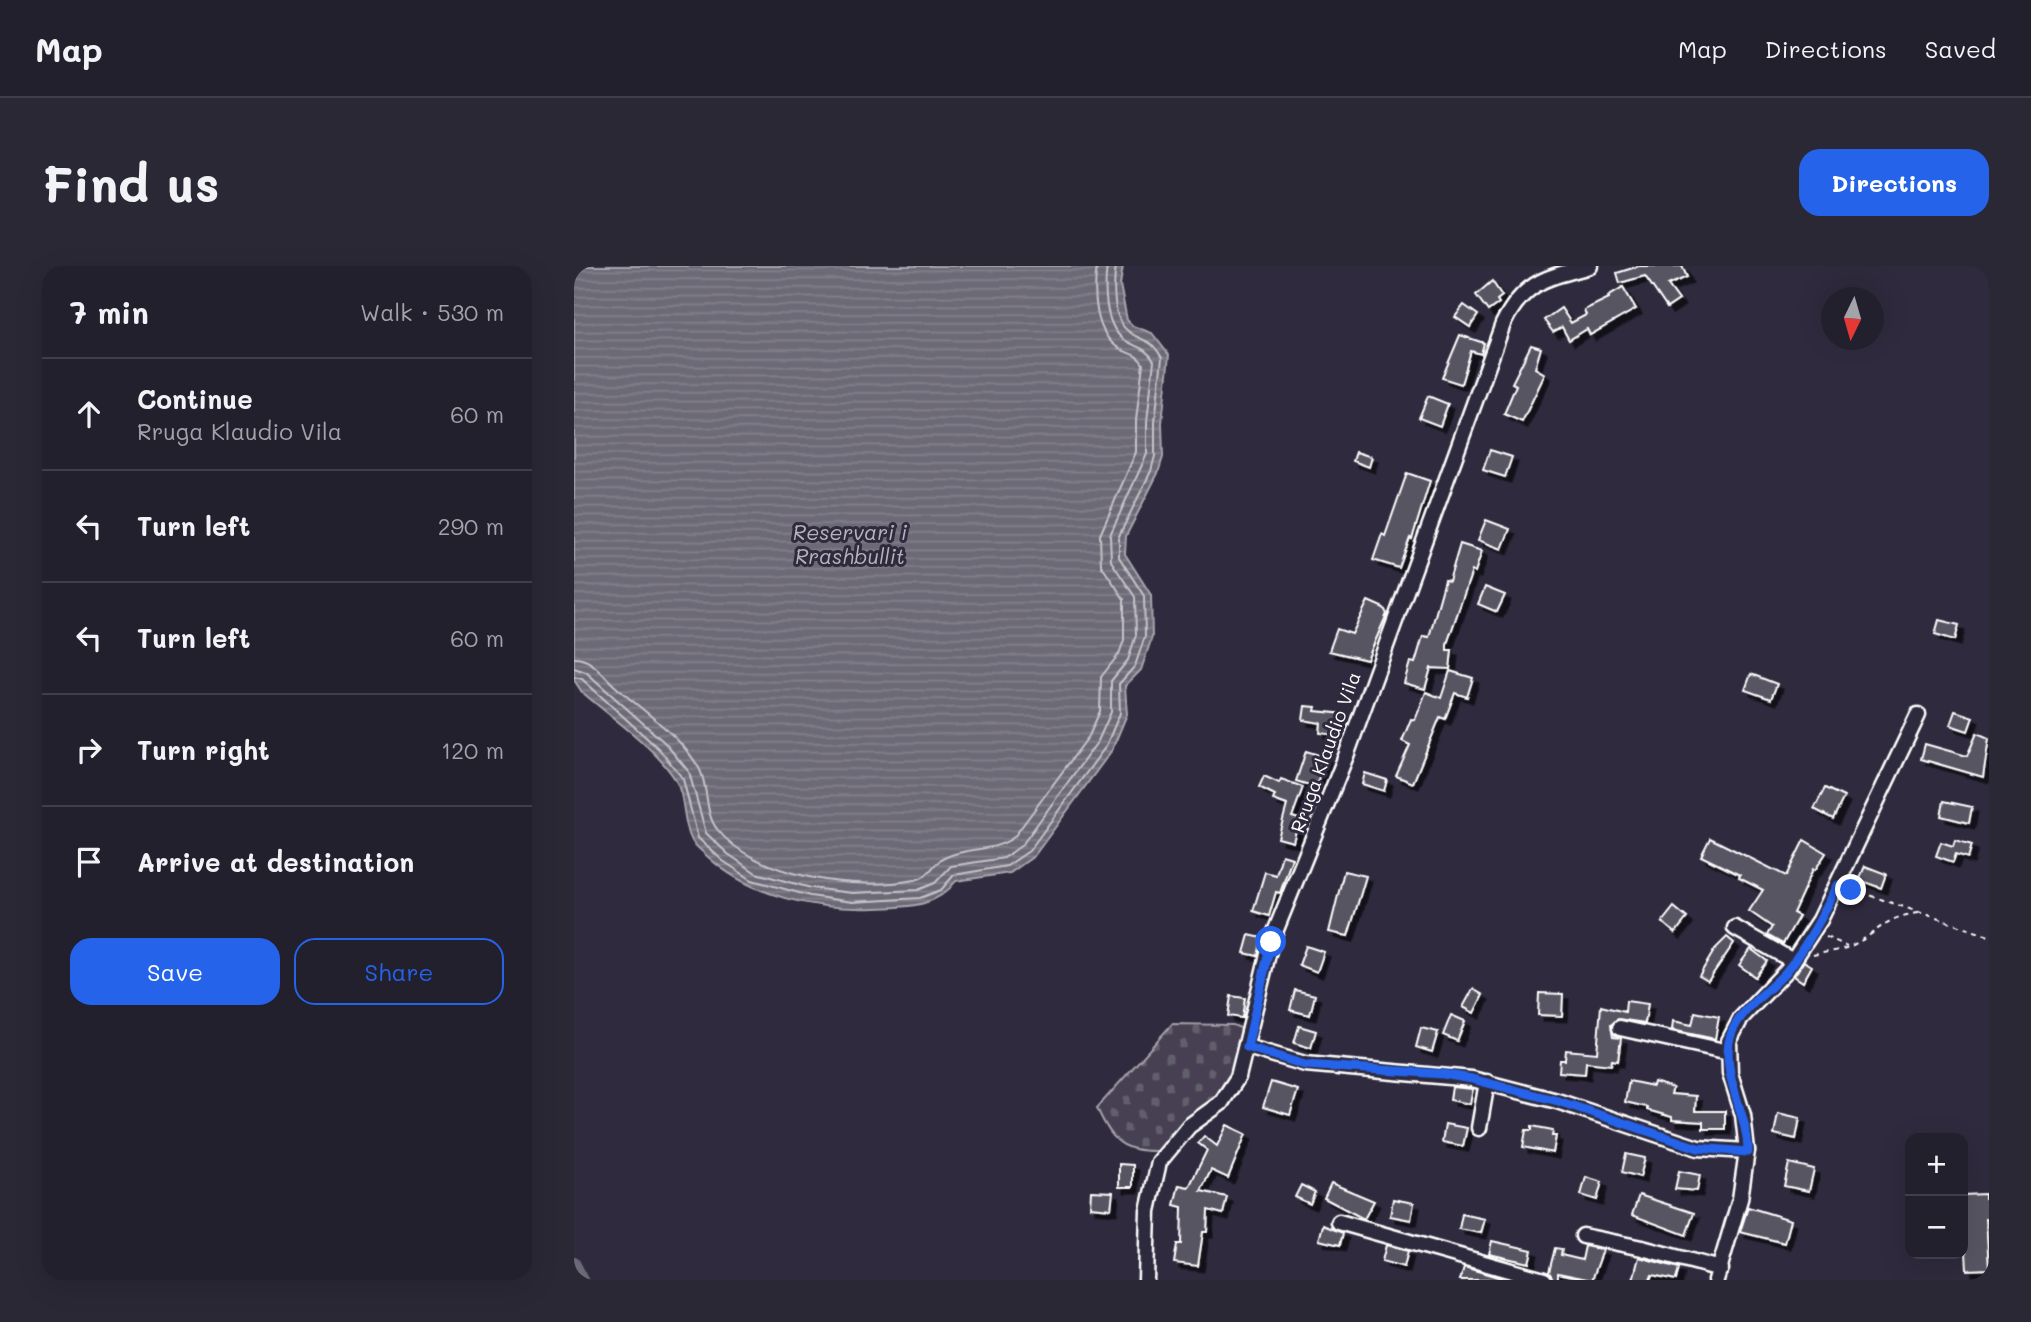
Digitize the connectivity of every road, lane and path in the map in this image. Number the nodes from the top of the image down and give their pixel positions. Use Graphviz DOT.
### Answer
graph roads {
  1 [pos="1590,266"];
  2 [pos="1918,715"];
  3 [pos="1838,885"];
  4 [pos="1920,913"];
  5 [pos="1735,928"];
  6 [pos="1812,932"];
  7 [pos="1989,936"];
  8 [pos="1849,947"];
  9 [pos="1794,959"];
  10 [pos="1620,1028"];
  11 [pos="1247,1047"];
  12 [pos="1730,1052"];
  13 [pos="1487,1082"];
  14 [pos="1479,1128"];
  15 [pos="1748,1152"];
  16 [pos="1339,1222"];
  17 [pos="1583,1236"];
  18 [pos="1718,1275"];
  19 [pos="1146,1280"];
  20 [pos="1544,1280"];
  1 -- 11 [label="street, Rruga Klaudio Vila"];
  2 -- 3 [label="street"];
  3 -- 4 [label="path"];
  3 -- 6 [label="street"];
  4 -- 7 [label="path"];
  4 -- 8 [label="path"];
  5 -- 9 [label="street"];
  6 -- 8 [label="path"];
  6 -- 9 [label="street"];
  8 -- 9 [label="path"];
  9 -- 12 [label="street"];
  10 -- 12 [label="street"];
  11 -- 13 [label="street"];
  11 -- 19 [label="street, Rruga Klaudio Vila"];
  12 -- 15 [label="street"];
  13 -- 14 [label="street"];
  13 -- 15 [label="street"];
  15 -- 18 [label="street"];
  16 -- 20 [label="street"];
  17 -- 18 [label="street"];
}
